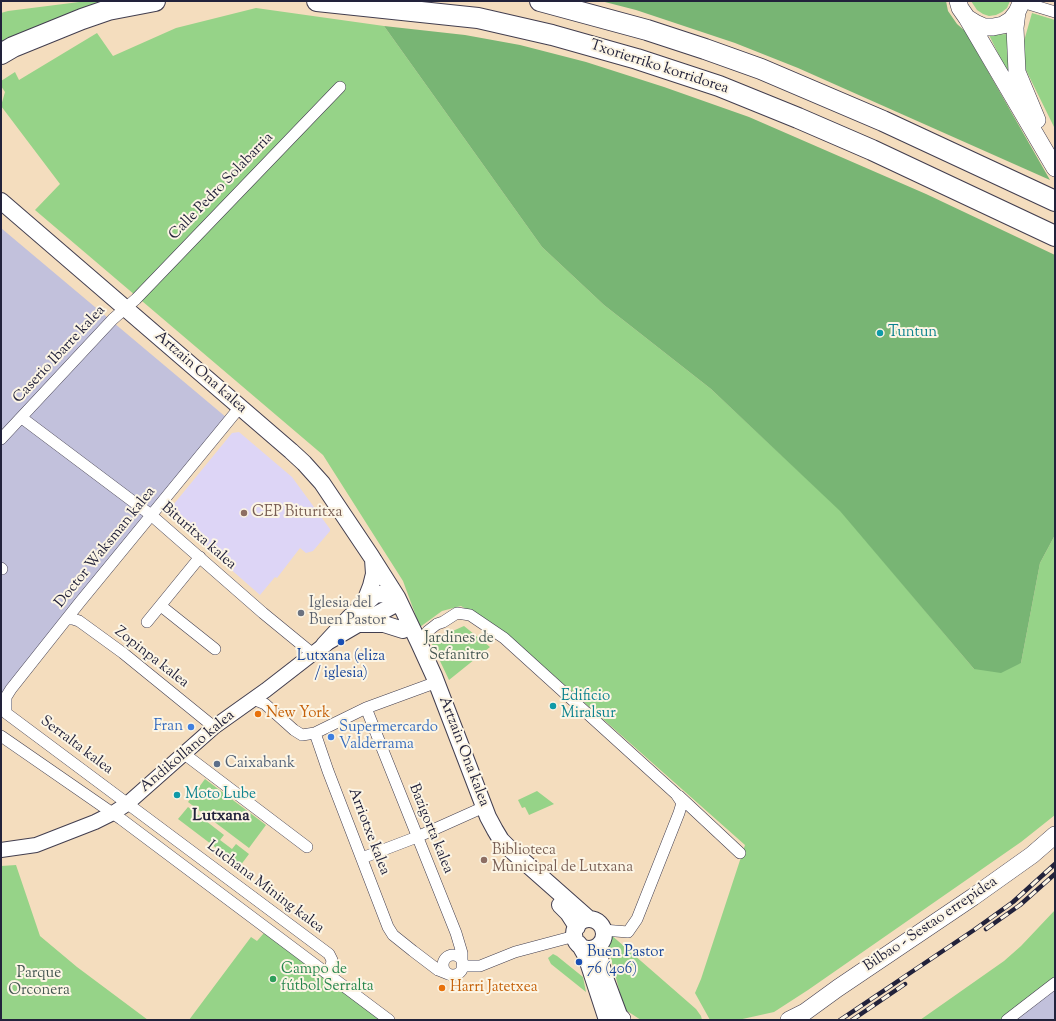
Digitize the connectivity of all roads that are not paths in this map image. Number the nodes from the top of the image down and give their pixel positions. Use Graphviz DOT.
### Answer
graph roads {
  1 [pos="155,1"];
  2 [pos="317,1"];
  3 [pos="540,1"];
  4 [pos="958,1"];
  5 [pos="1020,5"];
  6 [pos="1055,12"];
  7 [pos="967,18"];
  8 [pos="1,54"];
  9 [pos="340,87"];
  10 [pos="1055,164"];
  11 [pos="1055,168"];
  12 [pos="1055,202"];
  13 [pos="3,203"];
  14 [pos="1055,236"];
  15 [pos="126,308"];
  16 [pos="240,407"];
  17 [pos="22,418"];
  18 [pos="1,439"];
  19 [pos="152,515"];
  20 [pos="200,557"];
  21 [pos="372,559"];
  22 [pos="392,599"];
  23 [pos="364,604"];
  24 [pos="161,606"];
  25 [pos="67,619"];
  26 [pos="147,622"];
  27 [pos="360,624"];
  28 [pos="403,630"];
  29 [pos="420,643"];
  30 [pos="214,649"];
  31 [pos="319,649"];
  32 [pos="432,684"];
  33 [pos="261,698"];
  34 [pos="366,708"];
  35 [pos="6,713"];
  36 [pos="214,727"];
  37 [pos="316,733"];
  38 [pos="1,736"];
  39 [pos="183,753"];
  40 [pos="676,794"];
  41 [pos="127,804"];
  42 [pos="480,809"];
  43 [pos="113,813"];
  44 [pos="142,815"];
  45 [pos="128,825"];
  46 [pos="1055,835"];
  47 [pos="417,837"];
  48 [pos="307,847"];
  49 [pos="1,850"];
  50 [pos="740,853"];
  51 [pos="362,858"];
  52 [pos="580,932"];
  53 [pos="607,935"];
  54 [pos="462,964"];
  55 [pos="327,973"];
  56 [pos="448,974"];
  57 [pos="1055,983"];
  58 [pos="805,1012"];
  59 [pos="389,1020"];
  60 [pos="617,1020"];
  61 [pos="775,1020"];
  62 [pos="789,1020"];
  63 [pos="1007,1020"];
  1 -- 8 [label="highway"];
  2 -- 14 [label="highway, Txorierriko korridorea"];
  3 -- 12 [label="highway, Txorierriko korridorea"];
  4 -- 7 [label="main road"];
  5 -- 6 [label="street"];
  5 -- 7 [label="main road"];
  5 -- 10 [label="main road"];
  7 -- 11 [label="main road"];
  9 -- 15 [label="street, Calle Pedro Solabarria"];
  13 -- 15 [label="main road, Artzain Ona kalea"];
  15 -- 16 [label="main road, Artzain Ona kalea"];
  15 -- 17 [label="street, Caserio Ibarre kalea"];
  16 -- 19 [label="street, Doctor Waksman kalea"];
  16 -- 21 [label="main road, Artzain Ona kalea"];
  17 -- 18 [label="street, Caserio Ibarre kalea"];
  17 -- 19 [label="street, Bituritxa kalea"];
  19 -- 20 [label="street, Bituritxa kalea"];
  19 -- 25 [label="street, Doctor Waksman kalea"];
  20 -- 24 [label="street"];
  20 -- 31 [label="street, Bituritxa kalea"];
  21 -- 22 [label="main road, Artzain Ona kalea"];
  21 -- 23 [label="main road"];
  22 -- 23 [label="main road"];
  22 -- 27 [label="main road"];
  22 -- 28 [label="main road, Artzain Ona kalea"];
  22 -- 29 [label="main road, Artzain Ona kalea"];
  23 -- 31 [label="main road"];
  24 -- 26 [label="street"];
  24 -- 30 [label="street"];
  25 -- 35 [label="street, Doctor Waksman kalea"];
  25 -- 36 [label="street, Zopinpa kalea"];
  27 -- 28 [label="main road"];
  27 -- 31 [label="street, Andikollano kalea"];
  28 -- 32 [label="main road, Artzain Ona kalea"];
  29 -- 32 [label="main road, Artzain Ona kalea"];
  29 -- 40 [label="street"];
  31 -- 33 [label="street, Andikollano kalea"];
  32 -- 34 [label="street"];
  32 -- 42 [label="main road, Artzain Ona kalea"];
  33 -- 36 [label="street, Andikollano kalea"];
  33 -- 37 [label="street"];
  34 -- 37 [label="street"];
  34 -- 47 [label="street, Bazigorta kalea"];
  35 -- 41 [label="street, Serralta kalea"];
  36 -- 39 [label="street, Andikollano kalea"];
  37 -- 51 [label="street, Arriotxe kalea"];
  38 -- 43 [label="street"];
  39 -- 41 [label="street, Andikollano kalea"];
  39 -- 48 [label="street"];
  40 -- 50 [label="street"];
  40 -- 53 [label="street"];
  41 -- 43 [label="street, Andikollano kalea"];
  41 -- 44 [label="street, Luchana Mining kalea"];
  42 -- 47 [label="street"];
  42 -- 52 [label="main road, Artzain Ona kalea"];
  43 -- 45 [label="street, Luchana Mining kalea"];
  43 -- 49 [label="street, Andikollano kalea"];
  44 -- 45 [label="street"];
  44 -- 55 [label="street, Luchana Mining kalea"];
  45 -- 55 [label="street, Luchana Mining kalea"];
  46 -- 58 [label="main road, Bilbao - Sestao errepidea"];
  47 -- 51 [label="street"];
  47 -- 54 [label="street, Bazigorta kalea"];
  51 -- 56 [label="street, Arriotxe kalea"];
  52 -- 53 [label="main road"];
  52 -- 53 [label="main road"];
  52 -- 54 [label="street"];
  52 -- 60 [label="main road, Artzain Ona kalea"];
  53 -- 60 [label="main road, Artzain Ona kalea"];
  54 -- 56 [label="street"];
  54 -- 56 [label="street"];
  55 -- 59 [label="street, Luchana Mining kalea"];
  57 -- 63 [label="street"];
  58 -- 61 [label="main road"];
  58 -- 62 [label="main road"];
}
